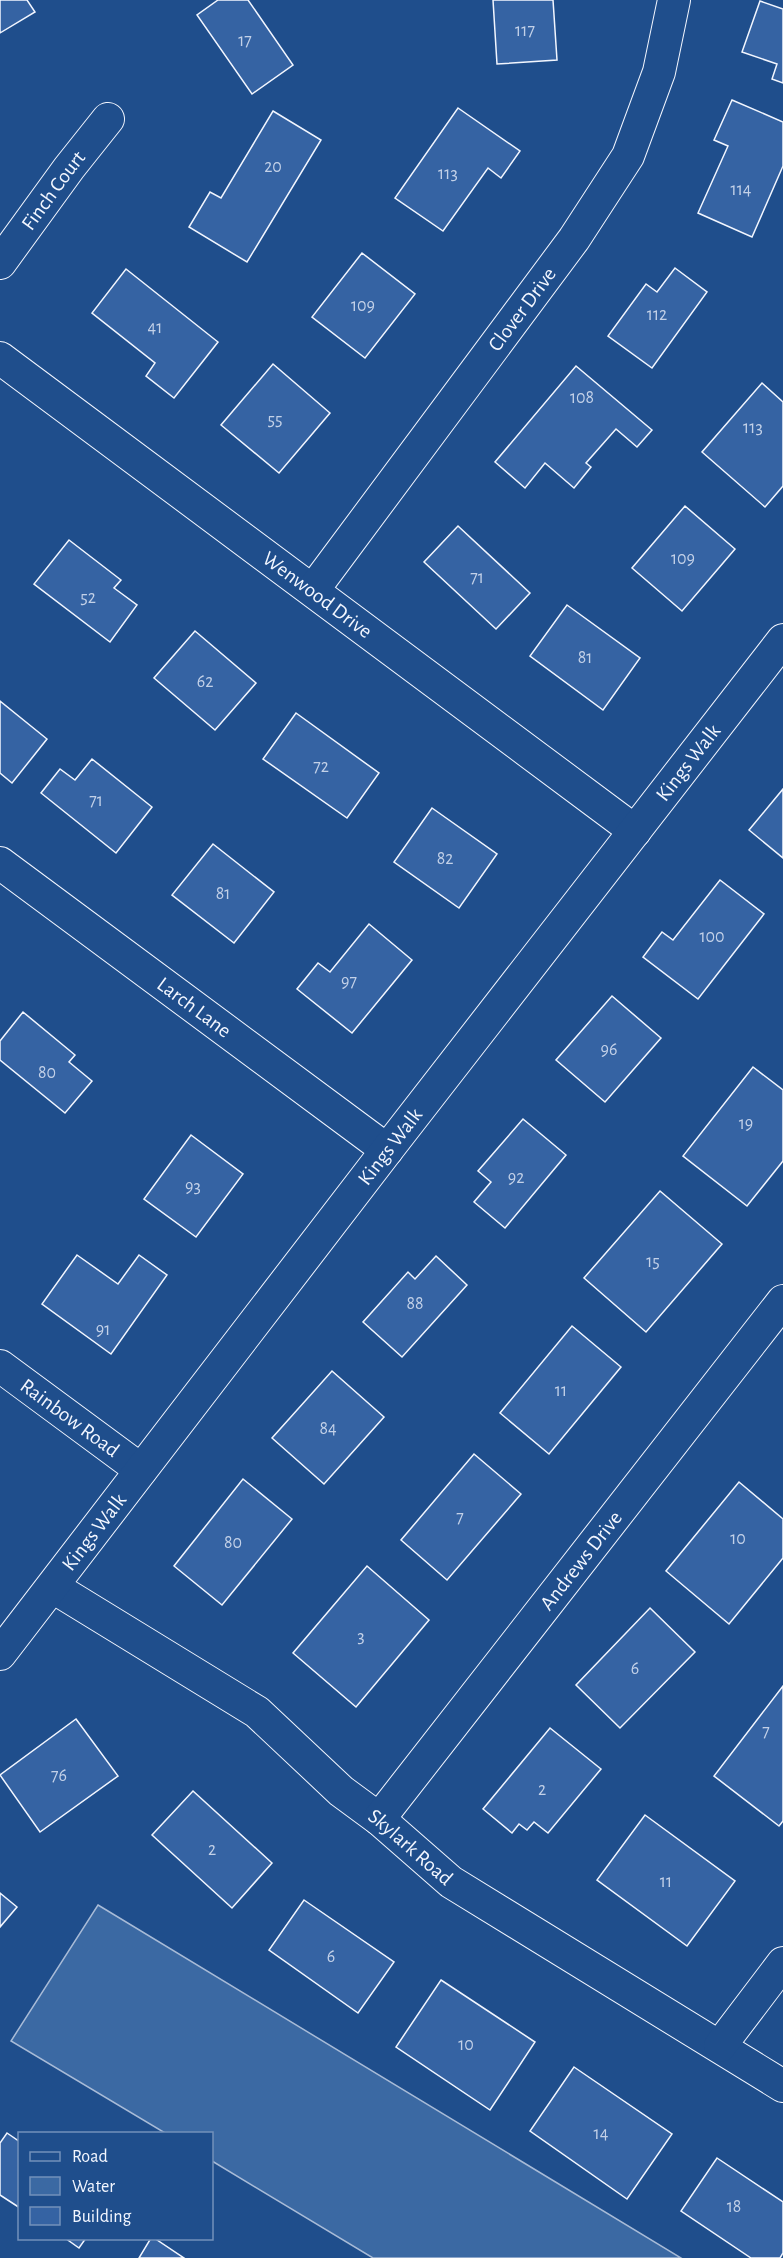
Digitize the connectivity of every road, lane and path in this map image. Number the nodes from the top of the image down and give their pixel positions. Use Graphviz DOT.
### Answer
graph roads {
  1 [pos="674,0"];
  2 [pos="108,119"];
  3 [pos="0,263"];
  4 [pos="0,358"];
  5 [pos="313,590"];
  6 [pos="783,640"];
  7 [pos="635,831"];
  8 [pos="0,863"];
  9 [pos="387,1150"];
  10 [pos="783,1301"];
  11 [pos="0,1366"];
  12 [pos="141,1470"];
  13 [pos="53,1587"];
  14 [pos="0,1654"];
  15 [pos="379,1819"];
  16 [pos="783,1963"];
  17 [pos="720,2046"];
  18 [pos="783,2086"];
  1 -- 5 [label="street, Clover Drive"];
  2 -- 3 [label="street, Finch Court"];
  4 -- 5 [label="street, Wenwood Drive"];
  5 -- 7 [label="street, Wenwood Drive"];
  6 -- 7 [label="street, Kings Walk"];
  7 -- 9 [label="street, Kings Walk"];
  8 -- 9 [label="street, Larch Lane"];
  9 -- 12 [label="street, Kings Walk"];
  10 -- 15 [label="street, Andrews Drive"];
  11 -- 12 [label="street, Rainbow Road"];
  12 -- 13 [label="street, Kings Walk"];
  13 -- 14 [label="street, Kings Walk"];
  13 -- 15 [label="street, Skylark Road"];
  15 -- 17 [label="street, Skylark Road"];
  16 -- 17 [label="street"];
  17 -- 18 [label="street, Skylark Road"];
}
